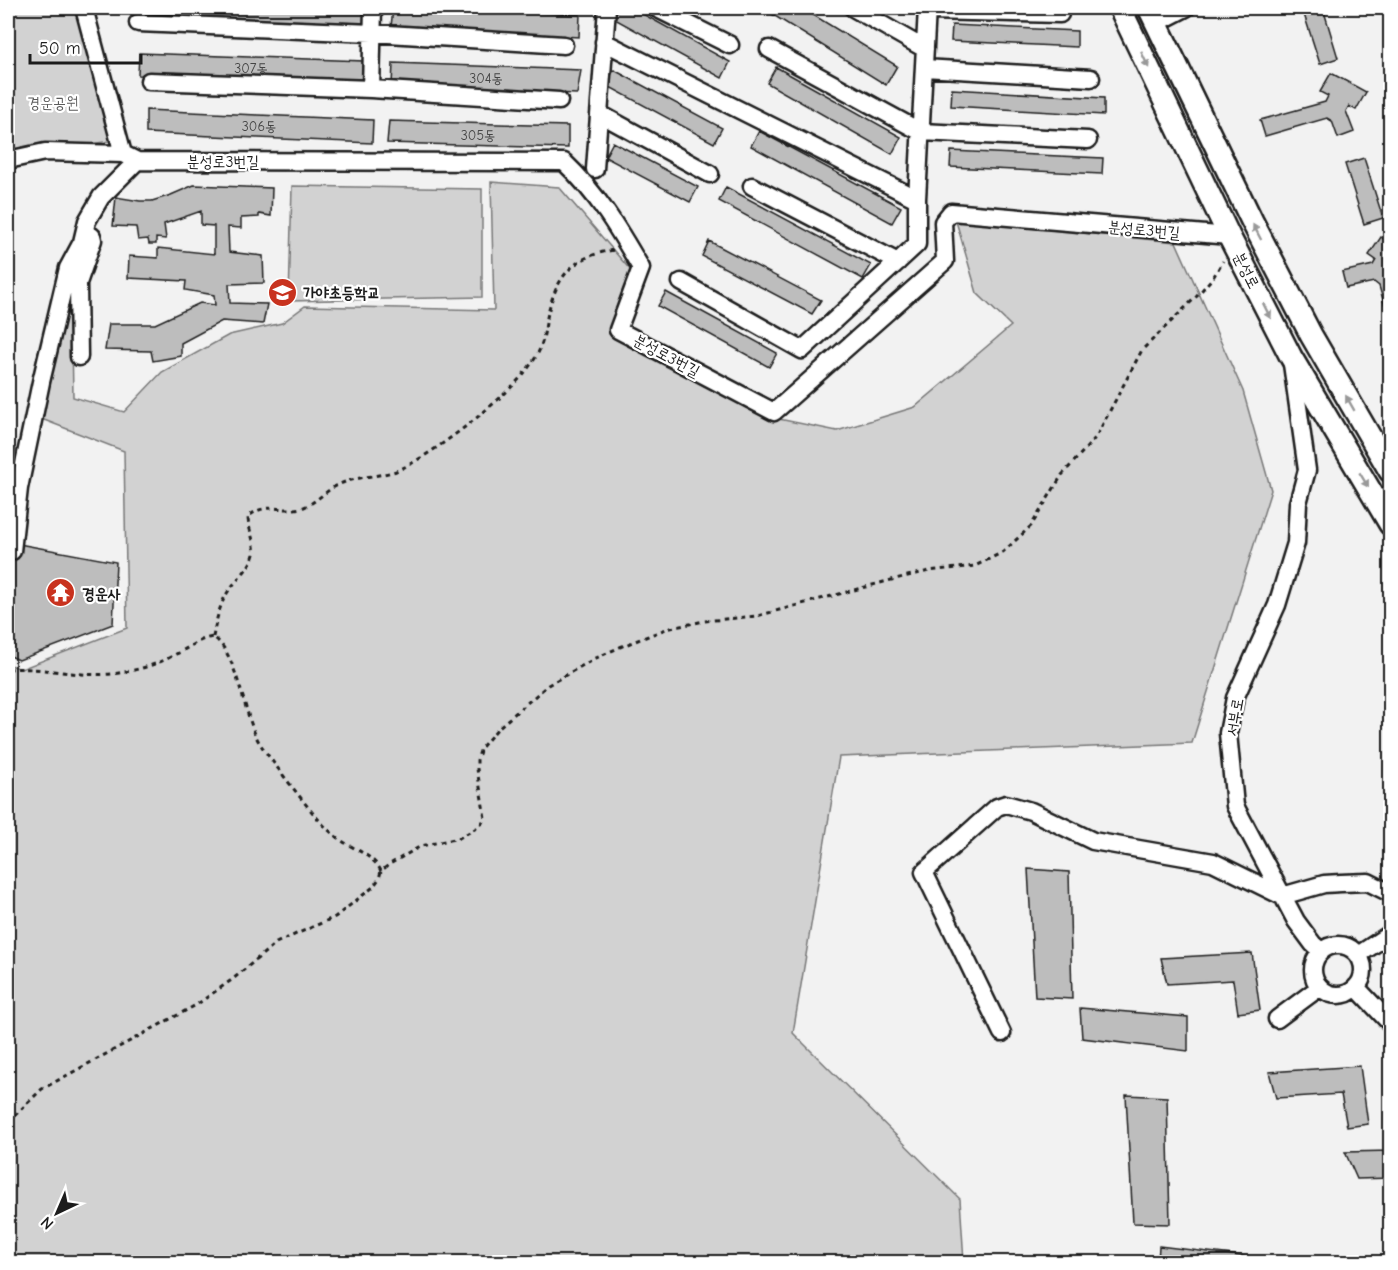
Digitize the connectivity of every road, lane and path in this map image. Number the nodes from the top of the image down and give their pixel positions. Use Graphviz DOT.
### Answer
graph roads {
  1 [pos="84,8"];
  2 [pos="373,8"];
  3 [pos="607,8"];
  4 [pos="657,8"];
  5 [pos="853,8"];
  6 [pos="1120,8"];
  7 [pos="1186,8"];
  8 [pos="927,9"];
  9 [pos="1060,14"];
  10 [pos="1153,15"];
  11 [pos="138,23"];
  12 [pos="372,33"];
  13 [pos="604,42"];
  14 [pos="564,45"];
  15 [pos="730,45"];
  16 [pos="769,49"];
  17 [pos="925,50"];
  18 [pos="924,68"];
  19 [pos="1091,78"];
  20 [pos="149,81"];
  21 [pos="371,89"];
  22 [pos="559,101"];
  23 [pos="600,114"];
  24 [pos="921,132"];
  25 [pos="1088,140"];
  26 [pos="130,157"];
  27 [pos="8,160"];
  28 [pos="596,169"];
  29 [pos="710,174"];
  30 [pos="752,186"];
  31 [pos="917,199"];
  32 [pos="87,221"];
  33 [pos="1231,240"];
  34 [pos="631,250"];
  35 [pos="898,262"];
  36 [pos="681,282"];
  37 [pos="79,357"];
  38 [pos="1291,357"];
  39 [pos="1390,471"];
  40 [pos="1390,524"];
  41 [pos="12,551"];
  42 [pos="213,637"];
  43 [pos="8,669"];
  44 [pos="381,871"];
  45 [pos="1390,893"];
  46 [pos="1282,896"];
  47 [pos="1390,934"];
  48 [pos="1321,951"];
  49 [pos="1358,955"];
  50 [pos="1320,987"];
  51 [pos="1356,987"];
  52 [pos="1277,1019"];
  53 [pos="1390,1023"];
  54 [pos="1002,1033"];
  55 [pos="8,1122"];
  1 -- 26 [label="street"];
  2 -- 12 [label="street"];
  3 -- 13 [label="street"];
  4 -- 15 [label="street"];
  5 -- 17 [label="street"];
  6 -- 33 [label="main road, 분성로, one-way"];
  7 -- 10 [label="street"];
  8 -- 9 [label="street"];
  8 -- 17 [label="street"];
  39 -- 10 [label="main road, 분성로, one-way"];
  11 -- 12 [label="street"];
  12 -- 14 [label="street"];
  12 -- 21 [label="street"];
  13 -- 23 [label="street"];
  13 -- 31 [label="street"];
  16 -- 24 [label="street"];
  17 -- 18 [label="street"];
  18 -- 19 [label="street"];
  18 -- 24 [label="street"];
  20 -- 21 [label="street"];
  21 -- 22 [label="street"];
  23 -- 28 [label="street"];
  23 -- 29 [label="street"];
  24 -- 25 [label="street"];
  24 -- 31 [label="street"];
  26 -- 27 [label="street, 분성로3번길"];
  26 -- 32 [label="street"];
  26 -- 34 [label="street, 분성로3번길"];
  30 -- 35 [label="street"];
  31 -- 35 [label="street"];
  32 -- 37 [label="street"];
  32 -- 41 [label="street"];
  33 -- 34 [label="street, 분성로3번길"];
  33 -- 38 [label="main road, 분성로, one-way"];
  33 -- 44 [label="path"];
  34 -- 42 [label="path"];
  35 -- 36 [label="street"];
  38 -- 40 [label="main road, 분성로, one-way"];
  38 -- 46 [label="street, 서부로"];
  42 -- 43 [label="path"];
  42 -- 44 [label="path"];
  44 -- 55 [label="path"];
  45 -- 46 [label="street"];
  46 -- 48 [label="street, 서부로"];
  46 -- 54 [label="street"];
  47 -- 49 [label="street"];
  48 -- 49 [label="street"];
  48 -- 50 [label="street"];
  49 -- 51 [label="street"];
  50 -- 51 [label="street"];
  50 -- 52 [label="street"];
  51 -- 53 [label="street"];
}
